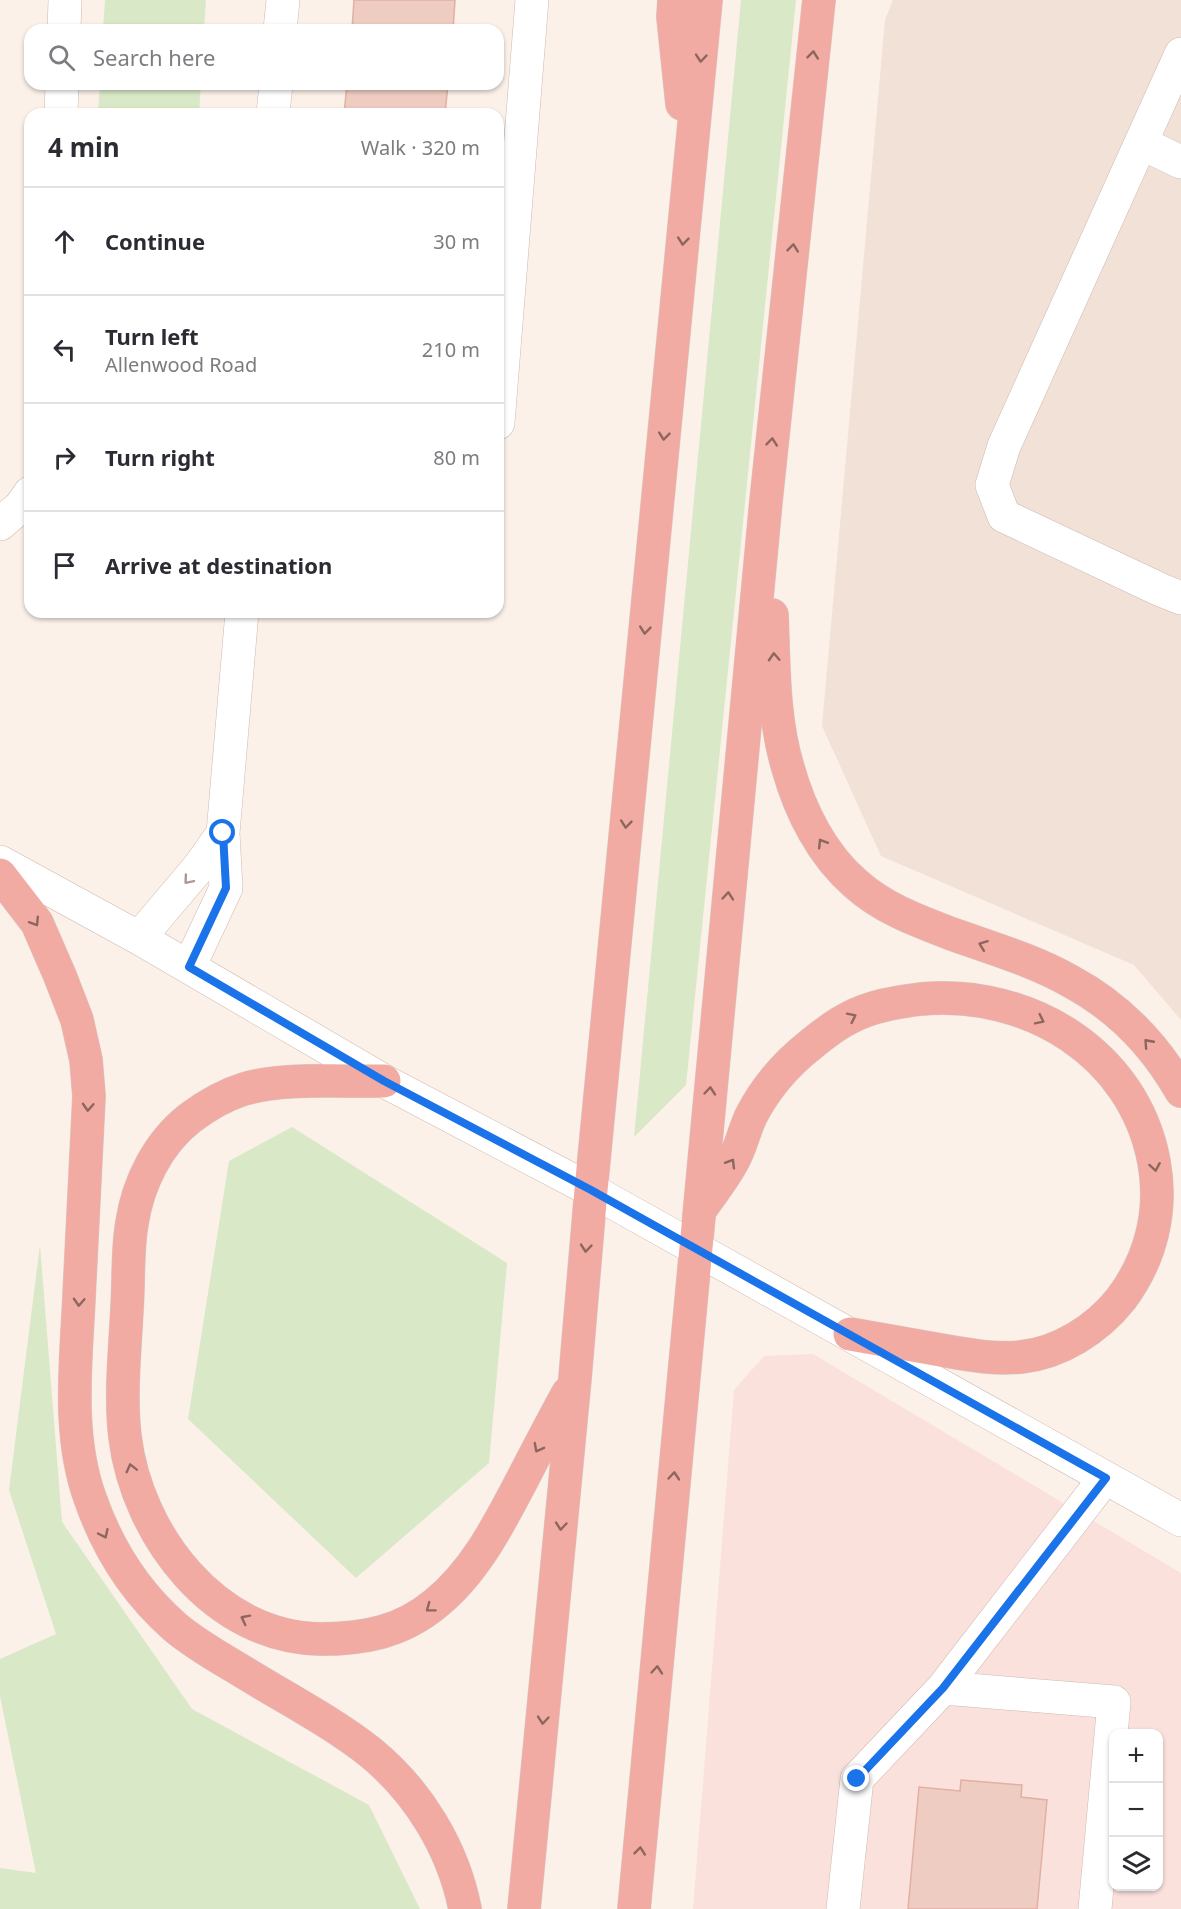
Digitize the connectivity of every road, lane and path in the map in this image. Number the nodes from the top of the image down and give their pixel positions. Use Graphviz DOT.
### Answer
graph roads {
  1 [pos="65,0"];
  2 [pos="283,0"];
  3 [pos="532,0"];
  4 [pos="674,0"];
  5 [pos="706,0"];
  6 [pos="819,0"];
  7 [pos="64,24"];
  8 [pos="281,24"];
  9 [pos="1181,54"];
  10 [pos="62,90"];
  11 [pos="275,90"];
  12 [pos="61,108"];
  13 [pos="274,108"];
  14 [pos="1141,144"];
  15 [pos="1181,162"];
  16 [pos="689,183"];
  17 [pos="504,348"];
  18 [pos="24,501"];
  19 [pos="766,501"];
  20 [pos="0,524"];
  21 [pos="1181,598"];
  22 [pos="241,618"];
  23 [pos="223,833"];
  24 [pos="0,862"];
  25 [pos="0,875"];
  26 [pos="139,938"];
  27 [pos="189,967"];
  28 [pos="384,1081"];
  29 [pos="1181,1091"];
  30 [pos="591,1190"];
  31 [pos="699,1212"];
  32 [pos="694,1249"];
  33 [pos="850,1334"];
  34 [pos="575,1378"];
  35 [pos="1106,1478"];
  36 [pos="1181,1520"];
  37 [pos="943,1688"];
  38 [pos="465,1909"];
  39 [pos="524,1909"];
  40 [pos="634,1909"];
  41 [pos="843,1909"];
  42 [pos="1095,1909"];
  1 -- 7 [label="street"];
  2 -- 8 [label="street"];
  3 -- 17 [label="street"];
  4 -- 16 [label="highway"];
  5 -- 16 [label="highway, one-way"];
  19 -- 6 [label="highway, one-way"];
  9 -- 14 [label="street"];
  10 -- 12 [label="street"];
  11 -- 13 [label="street"];
  14 -- 15 [label="street"];
  14 -- 21 [label="street"];
  16 -- 30 [label="highway, one-way"];
  18 -- 20 [label="street"];
  29 -- 19 [label="highway, one-way"];
  31 -- 19 [label="highway, one-way"];
  22 -- 23 [label="street"];
  23 -- 26 [label="street, one-way"];
  23 -- 27 [label="street"];
  24 -- 26 [label="street"];
  25 -- 38 [label="highway, one-way"];
  26 -- 27 [label="street"];
  27 -- 28 [label="street"];
  28 -- 30 [label="street"];
  34 -- 28 [label="highway, one-way"];
  30 -- 32 [label="street"];
  30 -- 34 [label="highway, one-way"];
  31 -- 32 [label="highway"];
  31 -- 33 [label="highway, one-way"];
  32 -- 33 [label="street"];
  40 -- 32 [label="highway, one-way"];
  33 -- 35 [label="street"];
  34 -- 39 [label="highway, one-way"];
  35 -- 36 [label="street"];
  35 -- 37 [label="street"];
  37 -- 41 [label="street"];
  37 -- 42 [label="street"];
}
